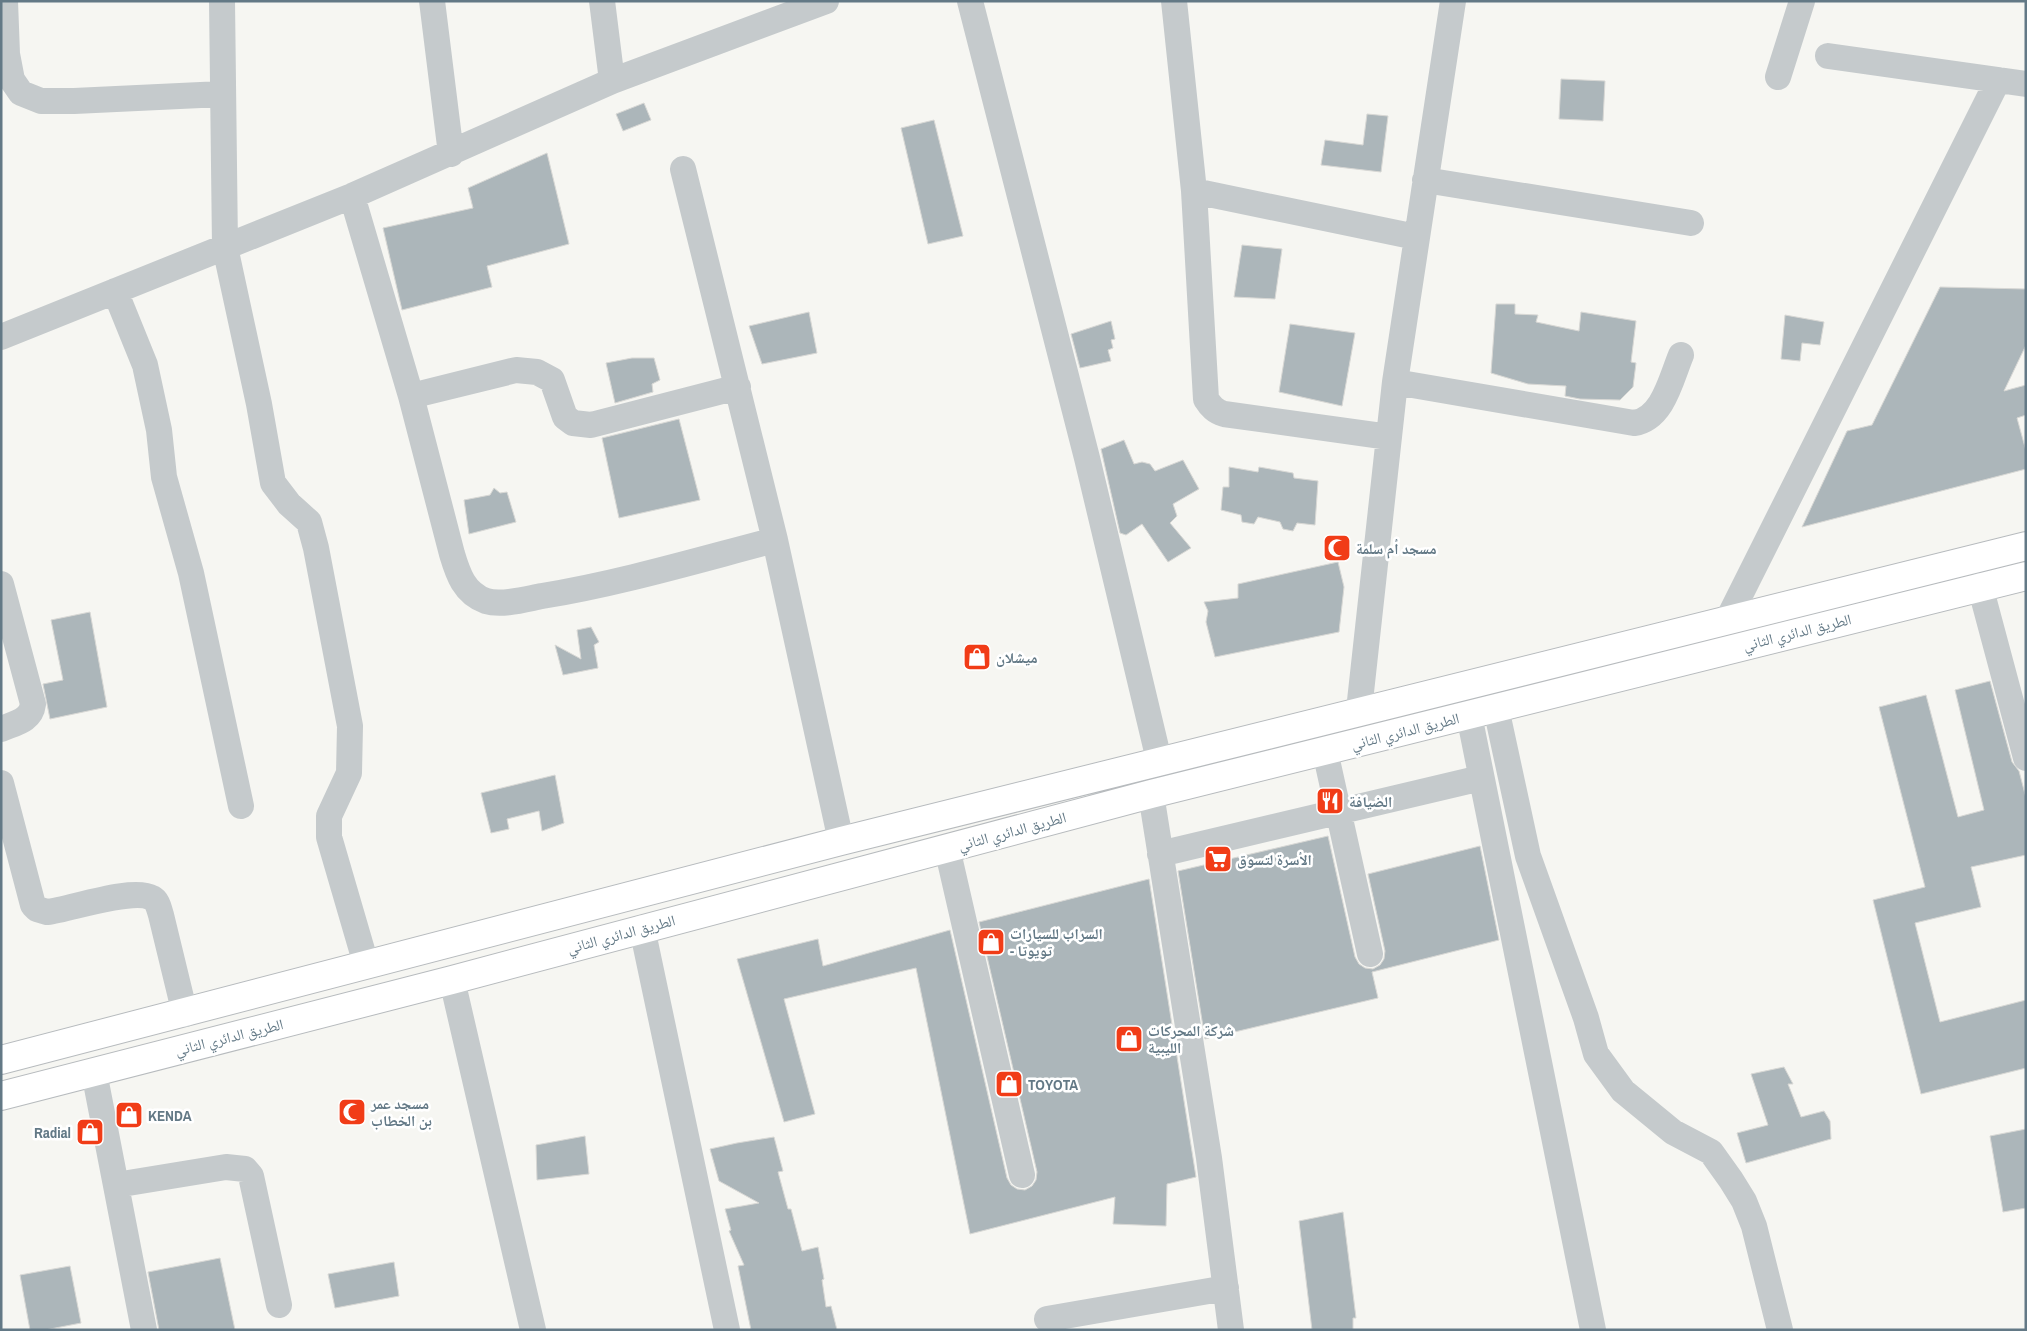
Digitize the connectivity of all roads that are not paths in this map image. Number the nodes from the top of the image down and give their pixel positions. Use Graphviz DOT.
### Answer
graph roads {
  1 [pos="5,1"];
  2 [pos="222,1"];
  3 [pos="432,1"];
  4 [pos="602,1"];
  5 [pos="826,1"];
  6 [pos="970,1"];
  7 [pos="1174,1"];
  8 [pos="1452,1"];
  9 [pos="1802,1"];
  10 [pos="798,7"];
  11 [pos="1828,56"];
  12 [pos="1778,77"];
  13 [pos="1998,80"];
  14 [pos="612,81"];
  15 [pos="2026,84"];
  16 [pos="222,94"];
  17 [pos="450,154"];
  18 [pos="683,169"];
  19 [pos="1425,180"];
  20 [pos="1194,191"];
  21 [pos="352,196"];
  22 [pos="1691,223"];
  23 [pos="1416,237"];
  24 [pos="225,247"];
  25 [pos="114,291"];
  26 [pos="1,337"];
  27 [pos="1681,355"];
  28 [pos="1395,382"];
  29 [pos="738,387"];
  30 [pos="411,396"];
  31 [pos="1389,437"];
  32 [pos="775,540"];
  33 [pos="2026,546"];
  34 [pos="2026,576"];
  35 [pos="1,584"];
  36 [pos="1980,586"];
  37 [pos="1728,619"];
  38 [pos="1496,708"];
  39 [pos="1359,710"];
  40 [pos="1469,715"];
  41 [pos="1,729"];
  42 [pos="1325,751"];
  43 [pos="2026,758"];
  44 [pos="1159,760"];
  45 [pos="1481,778"];
  46 [pos="1,783"];
  47 [pos="1151,794"];
  48 [pos="241,806"];
  49 [pos="1337,812"];
  50 [pos="841,840"];
  51 [pos="946,848"];
  52 [pos="1160,854"];
  53 [pos="642,928"];
  54 [pos="1370,954"];
  55 [pos="366,964"];
  56 [pos="452,980"];
  57 [pos="185,1014"];
  58 [pos="1,1060"];
  59 [pos="94,1072"];
  60 [pos="1,1096"];
  61 [pos="1022,1175"];
  62 [pos="116,1185"];
  63 [pos="1226,1288"];
  64 [pos="279,1305"];
  65 [pos="1047,1319"];
  66 [pos="144,1330"];
  67 [pos="533,1330"];
  68 [pos="727,1330"];
  69 [pos="1231,1330"];
  70 [pos="1593,1330"];
  71 [pos="1780,1330"];
  1 -- 16 [label="street"];
  2 -- 16 [label="street"];
  3 -- 17 [label="street"];
  4 -- 14 [label="street"];
  5 -- 10 [label="street"];
  6 -- 44 [label="street"];
  7 -- 20 [label="street"];
  8 -- 19 [label="street"];
  9 -- 12 [label="street"];
  10 -- 14 [label="street"];
  11 -- 13 [label="street"];
  13 -- 15 [label="street"];
  13 -- 37 [label="street"];
  14 -- 17 [label="street"];
  16 -- 24 [label="street"];
  17 -- 21 [label="street"];
  18 -- 29 [label="street"];
  19 -- 22 [label="street"];
  19 -- 23 [label="street"];
  20 -- 23 [label="street"];
  20 -- 31 [label="street"];
  21 -- 24 [label="street"];
  21 -- 30 [label="street"];
  23 -- 28 [label="street"];
  24 -- 25 [label="street"];
  24 -- 55 [label="street"];
  25 -- 26 [label="street"];
  25 -- 48 [label="street"];
  27 -- 28 [label="street"];
  28 -- 31 [label="street"];
  29 -- 30 [label="street"];
  29 -- 32 [label="street"];
  30 -- 32 [label="street"];
  31 -- 39 [label="street"];
  32 -- 50 [label="street"];
  33 -- 37 [label="highway, الطريق الدائري الثاني"];
  34 -- 36 [label="highway, الطريق الدائري الثاني"];
  35 -- 41 [label="street"];
  36 -- 38 [label="highway, الطريق الدائري الثاني"];
  36 -- 43 [label="street"];
  37 -- 39 [label="highway, الطريق الدائري الثاني"];
  38 -- 40 [label="highway, الطريق الدائري الثاني"];
  38 -- 71 [label="street"];
  39 -- 44 [label="highway, الطريق الدائري الثاني"];
  40 -- 42 [label="highway, الطريق الدائري الثاني"];
  40 -- 45 [label="street"];
  42 -- 47 [label="highway, الطريق الدائري الثاني"];
  42 -- 49 [label="street"];
  44 -- 50 [label="highway, الطريق الدائري الثاني"];
  45 -- 49 [label="street"];
  45 -- 70 [label="street"];
  46 -- 57 [label="street"];
  47 -- 51 [label="highway, الطريق الدائري الثاني"];
  47 -- 52 [label="street"];
  49 -- 52 [label="street"];
  49 -- 54 [label="street"];
  50 -- 55 [label="highway, الطريق الدائري الثاني"];
  51 -- 53 [label="highway, الطريق الدائري الثاني"];
  51 -- 61 [label="street"];
  52 -- 63 [label="street"];
  53 -- 56 [label="highway, الطريق الدائري الثاني"];
  53 -- 68 [label="street"];
  55 -- 57 [label="highway, الطريق الدائري الثاني"];
  56 -- 59 [label="highway, الطريق الدائري الثاني"];
  56 -- 67 [label="street"];
  57 -- 58 [label="highway, الطريق الدائري الثاني"];
  59 -- 60 [label="highway, الطريق الدائري الثاني"];
  59 -- 62 [label="street"];
  62 -- 64 [label="street"];
  62 -- 66 [label="street"];
  63 -- 65 [label="street"];
  63 -- 69 [label="street"];
}
